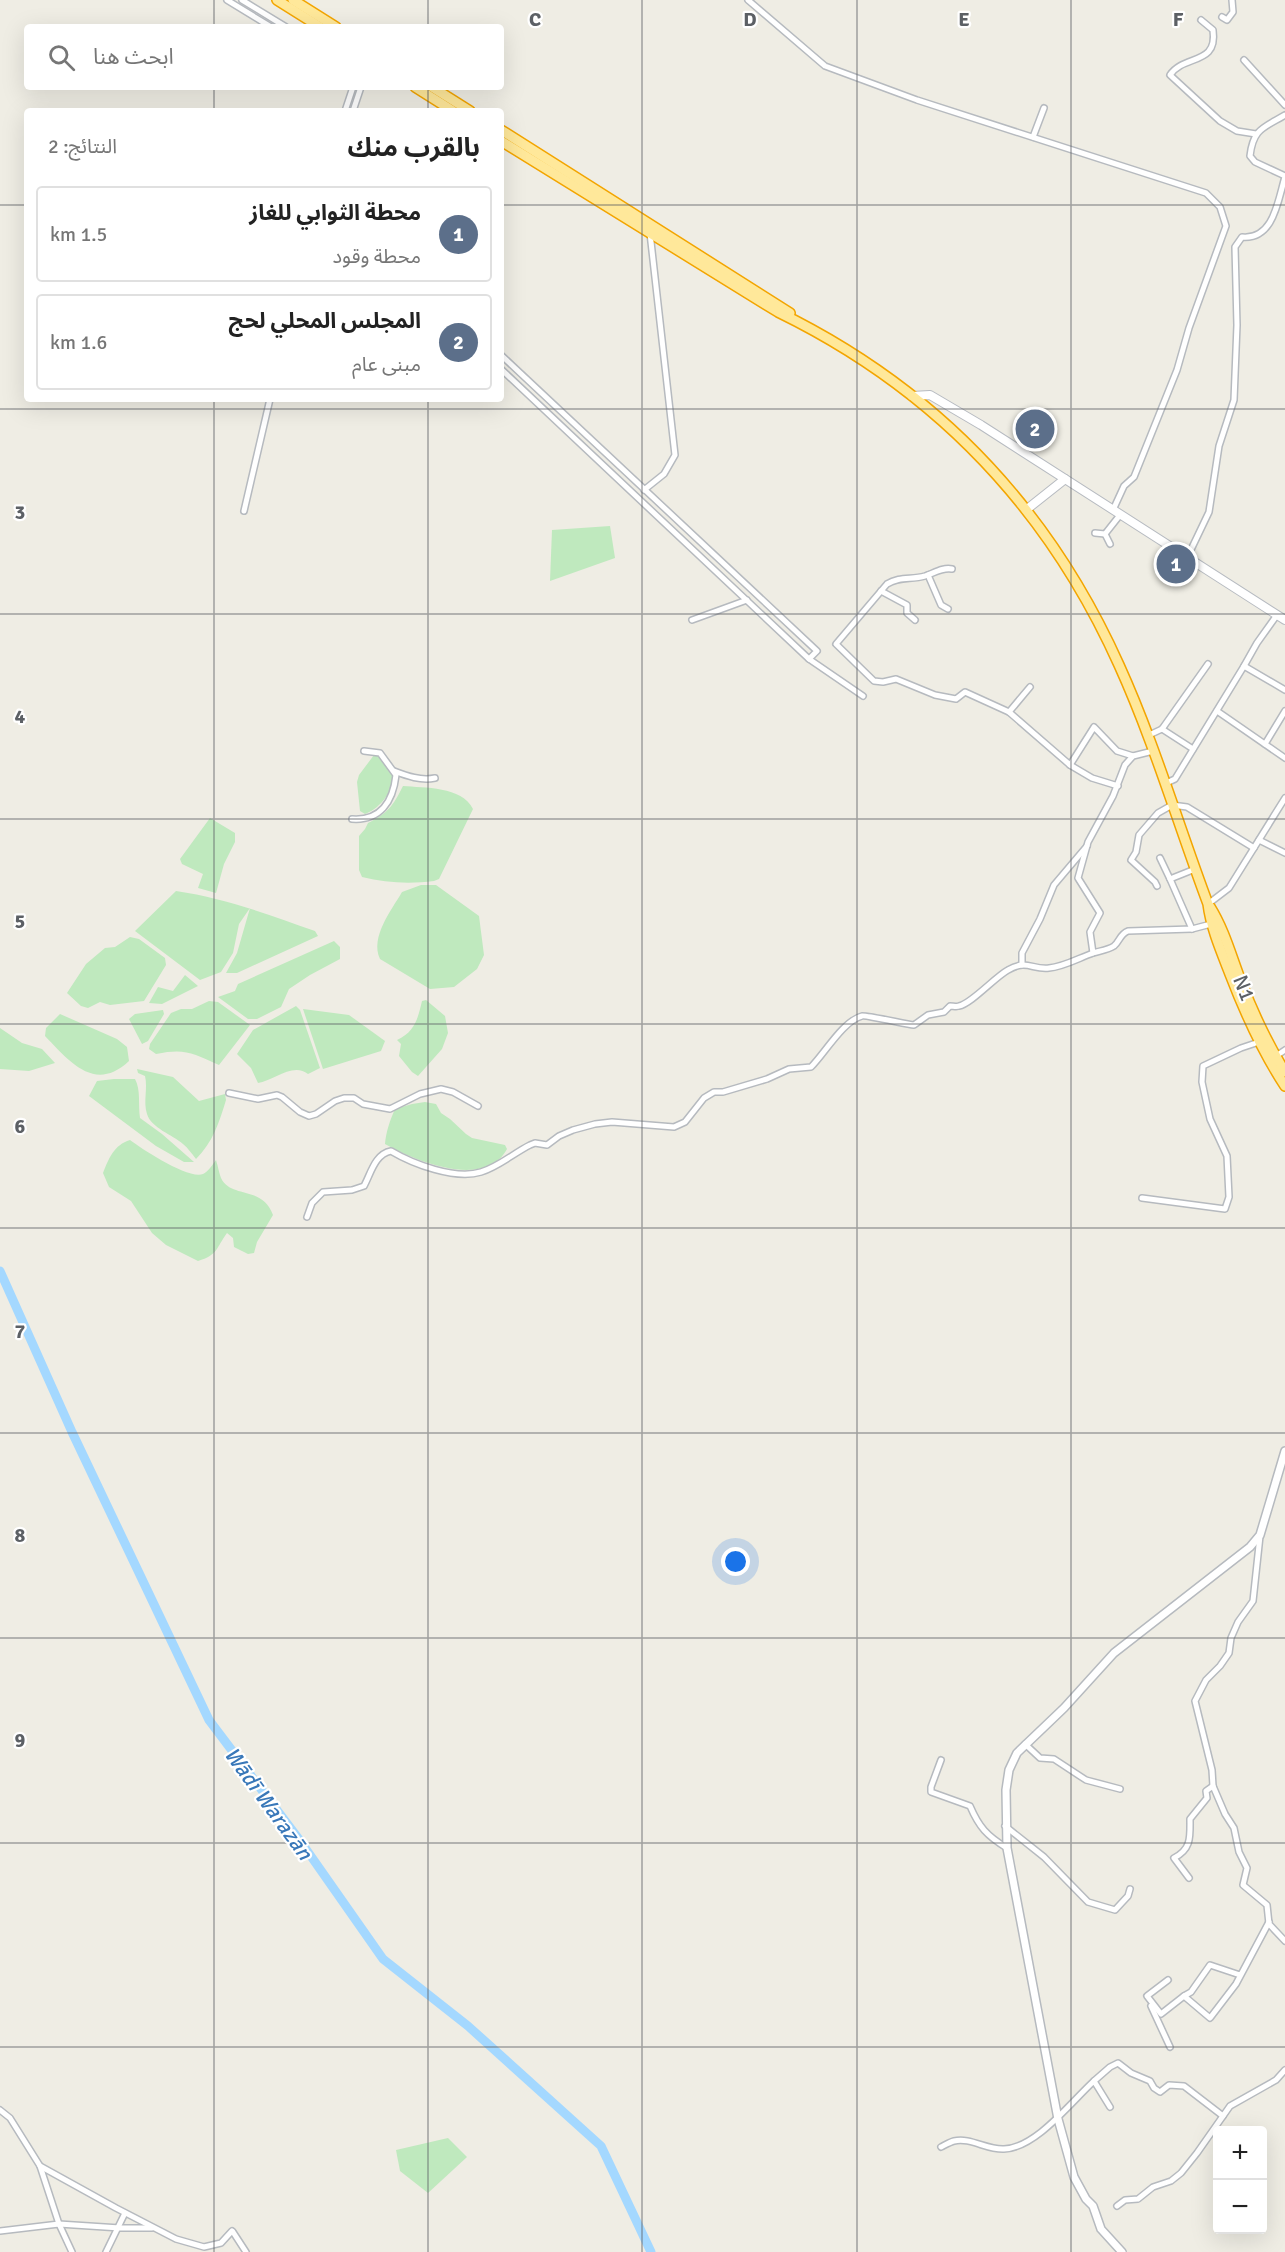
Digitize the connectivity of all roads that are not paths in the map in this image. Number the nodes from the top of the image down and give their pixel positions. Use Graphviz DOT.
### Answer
graph roads {
  1 [pos="226,0"];
  2 [pos="242,0"];
  3 [pos="277,0"];
  4 [pos="293,0"];
  5 [pos="748,0"];
  6 [pos="1232,0"];
  7 [pos="1222,16"];
  8 [pos="1201,20"];
  9 [pos="266,24"];
  10 [pos="281,24"];
  11 [pos="315,24"];
  12 [pos="331,24"];
  13 [pos="1244,60"];
  14 [pos="351,90"];
  15 [pos="360,90"];
  16 [pos="420,90"];
  17 [pos="437,90"];
  18 [pos="1285,105"];
  19 [pos="346,108"];
  20 [pos="354,108"];
  21 [pos="448,108"];
  22 [pos="465,108"];
  23 [pos="1044,108"];
  24 [pos="1285,115"];
  25 [pos="504,132"];
  26 [pos="1257,134"];
  27 [pos="1033,137"];
  28 [pos="504,143"];
  29 [pos="1285,176"];
  30 [pos="650,233"];
  31 [pos="809,327"];
  32 [pos="504,359"];
  33 [pos="504,372"];
  34 [pos="912,396"];
  35 [pos="269,402"];
  36 [pos="1065,479"];
  37 [pos="645,490"];
  38 [pos="1026,510"];
  39 [pos="244,512"];
  40 [pos="1116,512"];
  41 [pos="1095,533"];
  42 [pos="1105,534"];
  43 [pos="1110,544"];
  44 [pos="1187,558"];
  45 [pos="952,569"];
  46 [pos="928,575"];
  47 [pos="881,591"];
  48 [pos="747,600"];
  49 [pos="948,609"];
  50 [pos="1277,615"];
  51 [pos="692,620"];
  52 [pos="915,620"];
  53 [pos="1285,620"];
  54 [pos="809,659"];
  55 [pos="1209,664"];
  56 [pos="1244,666"];
  57 [pos="1030,687"];
  58 [pos="1285,690"];
  59 [pos="863,696"];
  60 [pos="1217,711"];
  61 [pos="1285,711"];
  62 [pos="1009,712"];
  63 [pos="1162,729"];
  64 [pos="1147,736"];
  65 [pos="1265,744"];
  66 [pos="1193,749"];
  67 [pos="364,751"];
  68 [pos="1153,751"];
  69 [pos="1133,756"];
  70 [pos="1285,758"];
  71 [pos="1070,765"];
  72 [pos="394,771"];
  73 [pos="435,778"];
  74 [pos="1164,784"];
  75 [pos="1118,786"];
  76 [pos="1285,798"];
  77 [pos="1172,805"];
  78 [pos="352,819"];
  79 [pos="1259,840"];
  80 [pos="1089,844"];
  81 [pos="1254,848"];
  82 [pos="1285,853"];
  83 [pos="1160,858"];
  84 [pos="1195,869"];
  85 [pos="1170,879"];
  86 [pos="1157,886"];
  87 [pos="1208,904"];
  88 [pos="1211,924"];
  89 [pos="1192,929"];
  90 [pos="1093,952"];
  91 [pos="1022,965"];
  92 [pos="1259,1042"];
  93 [pos="1285,1050"];
  94 [pos="1276,1056"];
  95 [pos="1285,1072"];
  96 [pos="1285,1086"];
  97 [pos="229,1093"];
  98 [pos="478,1106"];
  99 [pos="1142,1198"];
  100 [pos="308,1217"];
  101 [pos="1285,1451"];
  102 [pos="1260,1536"];
  103 [pos="1025,1744"];
  104 [pos="941,1760"];
  105 [pos="1213,1786"];
  106 [pos="1120,1788"];
  107 [pos="1005,1826"];
  108 [pos="1007,1848"];
  109 [pos="1189,1878"];
  110 [pos="1130,1889"];
  111 [pos="1269,1923"];
  112 [pos="1285,1941"];
  113 [pos="1240,1975"];
  114 [pos="1168,1980"];
  115 [pos="1184,1996"];
  116 [pos="1148,1999"];
  117 [pos="1170,2047"];
  118 [pos="1285,2070"];
  119 [pos="1094,2081"];
  120 [pos="1110,2107"];
  121 [pos="0,2110"];
  122 [pos="1223,2116"];
  123 [pos="1058,2119"];
  124 [pos="941,2147"];
  125 [pos="40,2166"];
  126 [pos="1117,2206"];
  127 [pos="125,2213"];
  128 [pos="59,2224"];
  129 [pos="118,2228"];
  130 [pos="154,2228"];
  131 [pos="0,2230"];
  132 [pos="72,2252"];
  133 [pos="106,2252"];
  134 [pos="246,2252"];
  135 [pos="1122,2252"];
  1 -- 9 [label="street"];
  2 -- 10 [label="street"];
  3 -- 11 [label="highway"];
  4 -- 12 [label="highway"];
  5 -- 27 [label="street"];
  6 -- 7 [label="street"];
  8 -- 26 [label="street"];
  13 -- 18 [label="street"];
  14 -- 19 [label="street"];
  15 -- 20 [label="street"];
  16 -- 21 [label="highway"];
  17 -- 22 [label="highway"];
  23 -- 27 [label="street"];
  24 -- 26 [label="street"];
  25 -- 31 [label="highway, N1"];
  26 -- 29 [label="street"];
  27 -- 40 [label="street"];
  28 -- 30 [label="highway, N1"];
  29 -- 44 [label="street"];
  30 -- 31 [label="highway, N1"];
  30 -- 37 [label="street"];
  31 -- 34 [label="highway, N1"];
  32 -- 37 [label="street"];
  33 -- 48 [label="street"];
  34 -- 36 [label="main road"];
  34 -- 38 [label="highway, N1"];
  35 -- 39 [label="street"];
  36 -- 38 [label="main road"];
  36 -- 40 [label="main road"];
  37 -- 54 [label="street"];
  38 -- 64 [label="highway, N1"];
  40 -- 42 [label="street"];
  40 -- 44 [label="main road"];
  41 -- 42 [label="street"];
  42 -- 43 [label="street"];
  44 -- 50 [label="main road"];
  45 -- 46 [label="street"];
  46 -- 47 [label="street"];
  46 -- 49 [label="street"];
  47 -- 52 [label="street"];
  47 -- 62 [label="street"];
  48 -- 51 [label="street"];
  48 -- 54 [label="street"];
  50 -- 53 [label="main road"];
  50 -- 56 [label="street"];
  54 -- 59 [label="street"];
  55 -- 63 [label="street"];
  56 -- 58 [label="street"];
  56 -- 60 [label="street"];
  57 -- 62 [label="street"];
  60 -- 65 [label="street"];
  60 -- 66 [label="street"];
  61 -- 65 [label="street"];
  62 -- 71 [label="street"];
  63 -- 64 [label="street"];
  63 -- 66 [label="street"];
  64 -- 68 [label="highway, N1"];
  65 -- 70 [label="street"];
  66 -- 74 [label="street"];
  67 -- 72 [label="street"];
  68 -- 69 [label="street"];
  68 -- 74 [label="highway, N1"];
  69 -- 71 [label="street"];
  69 -- 75 [label="street"];
  71 -- 75 [label="street"];
  72 -- 73 [label="street"];
  72 -- 78 [label="street"];
  74 -- 77 [label="highway, N1"];
  75 -- 80 [label="street"];
  76 -- 79 [label="street"];
  77 -- 81 [label="street"];
  77 -- 84 [label="highway, N1"];
  77 -- 86 [label="street"];
  79 -- 81 [label="street"];
  79 -- 82 [label="street"];
  80 -- 90 [label="street"];
  80 -- 91 [label="street"];
  81 -- 87 [label="street"];
  83 -- 85 [label="street"];
  84 -- 85 [label="street"];
  84 -- 87 [label="highway, N1"];
  85 -- 89 [label="street"];
  87 -- 88 [label="highway, N1"];
  87 -- 94 [label="highway, N1 / N1"];
  88 -- 89 [label="street"];
  88 -- 92 [label="highway, N1"];
  89 -- 90 [label="street"];
  90 -- 91 [label="street"];
  91 -- 100 [label="street"];
  92 -- 96 [label="highway, N1"];
  92 -- 99 [label="street"];
  93 -- 94 [label="street"];
  94 -- 95 [label="highway, N1 / N1"];
  97 -- 98 [label="street"];
  101 -- 102 [label="street"];
  102 -- 103 [label="street"];
  102 -- 105 [label="street"];
  103 -- 106 [label="street"];
  103 -- 107 [label="street"];
  104 -- 108 [label="street"];
  105 -- 109 [label="street"];
  105 -- 111 [label="street"];
  107 -- 108 [label="street"];
  107 -- 110 [label="street"];
  108 -- 123 [label="street"];
  111 -- 112 [label="street"];
  111 -- 113 [label="street"];
  113 -- 115 [label="street"];
  113 -- 115 [label="street"];
  114 -- 116 [label="street"];
  115 -- 116 [label="street"];
  116 -- 117 [label="street"];
  118 -- 122 [label="street"];
  119 -- 120 [label="street"];
  119 -- 122 [label="street"];
  119 -- 123 [label="street"];
  121 -- 125 [label="street"];
  122 -- 126 [label="street"];
  123 -- 124 [label="street"];
  123 -- 135 [label="street"];
  125 -- 127 [label="street"];
  125 -- 128 [label="street"];
  127 -- 129 [label="street"];
  127 -- 130 [label="street"];
  128 -- 129 [label="street"];
  128 -- 131 [label="street"];
  128 -- 132 [label="street"];
  129 -- 130 [label="street"];
  129 -- 133 [label="street"];
  130 -- 134 [label="street"];
}
